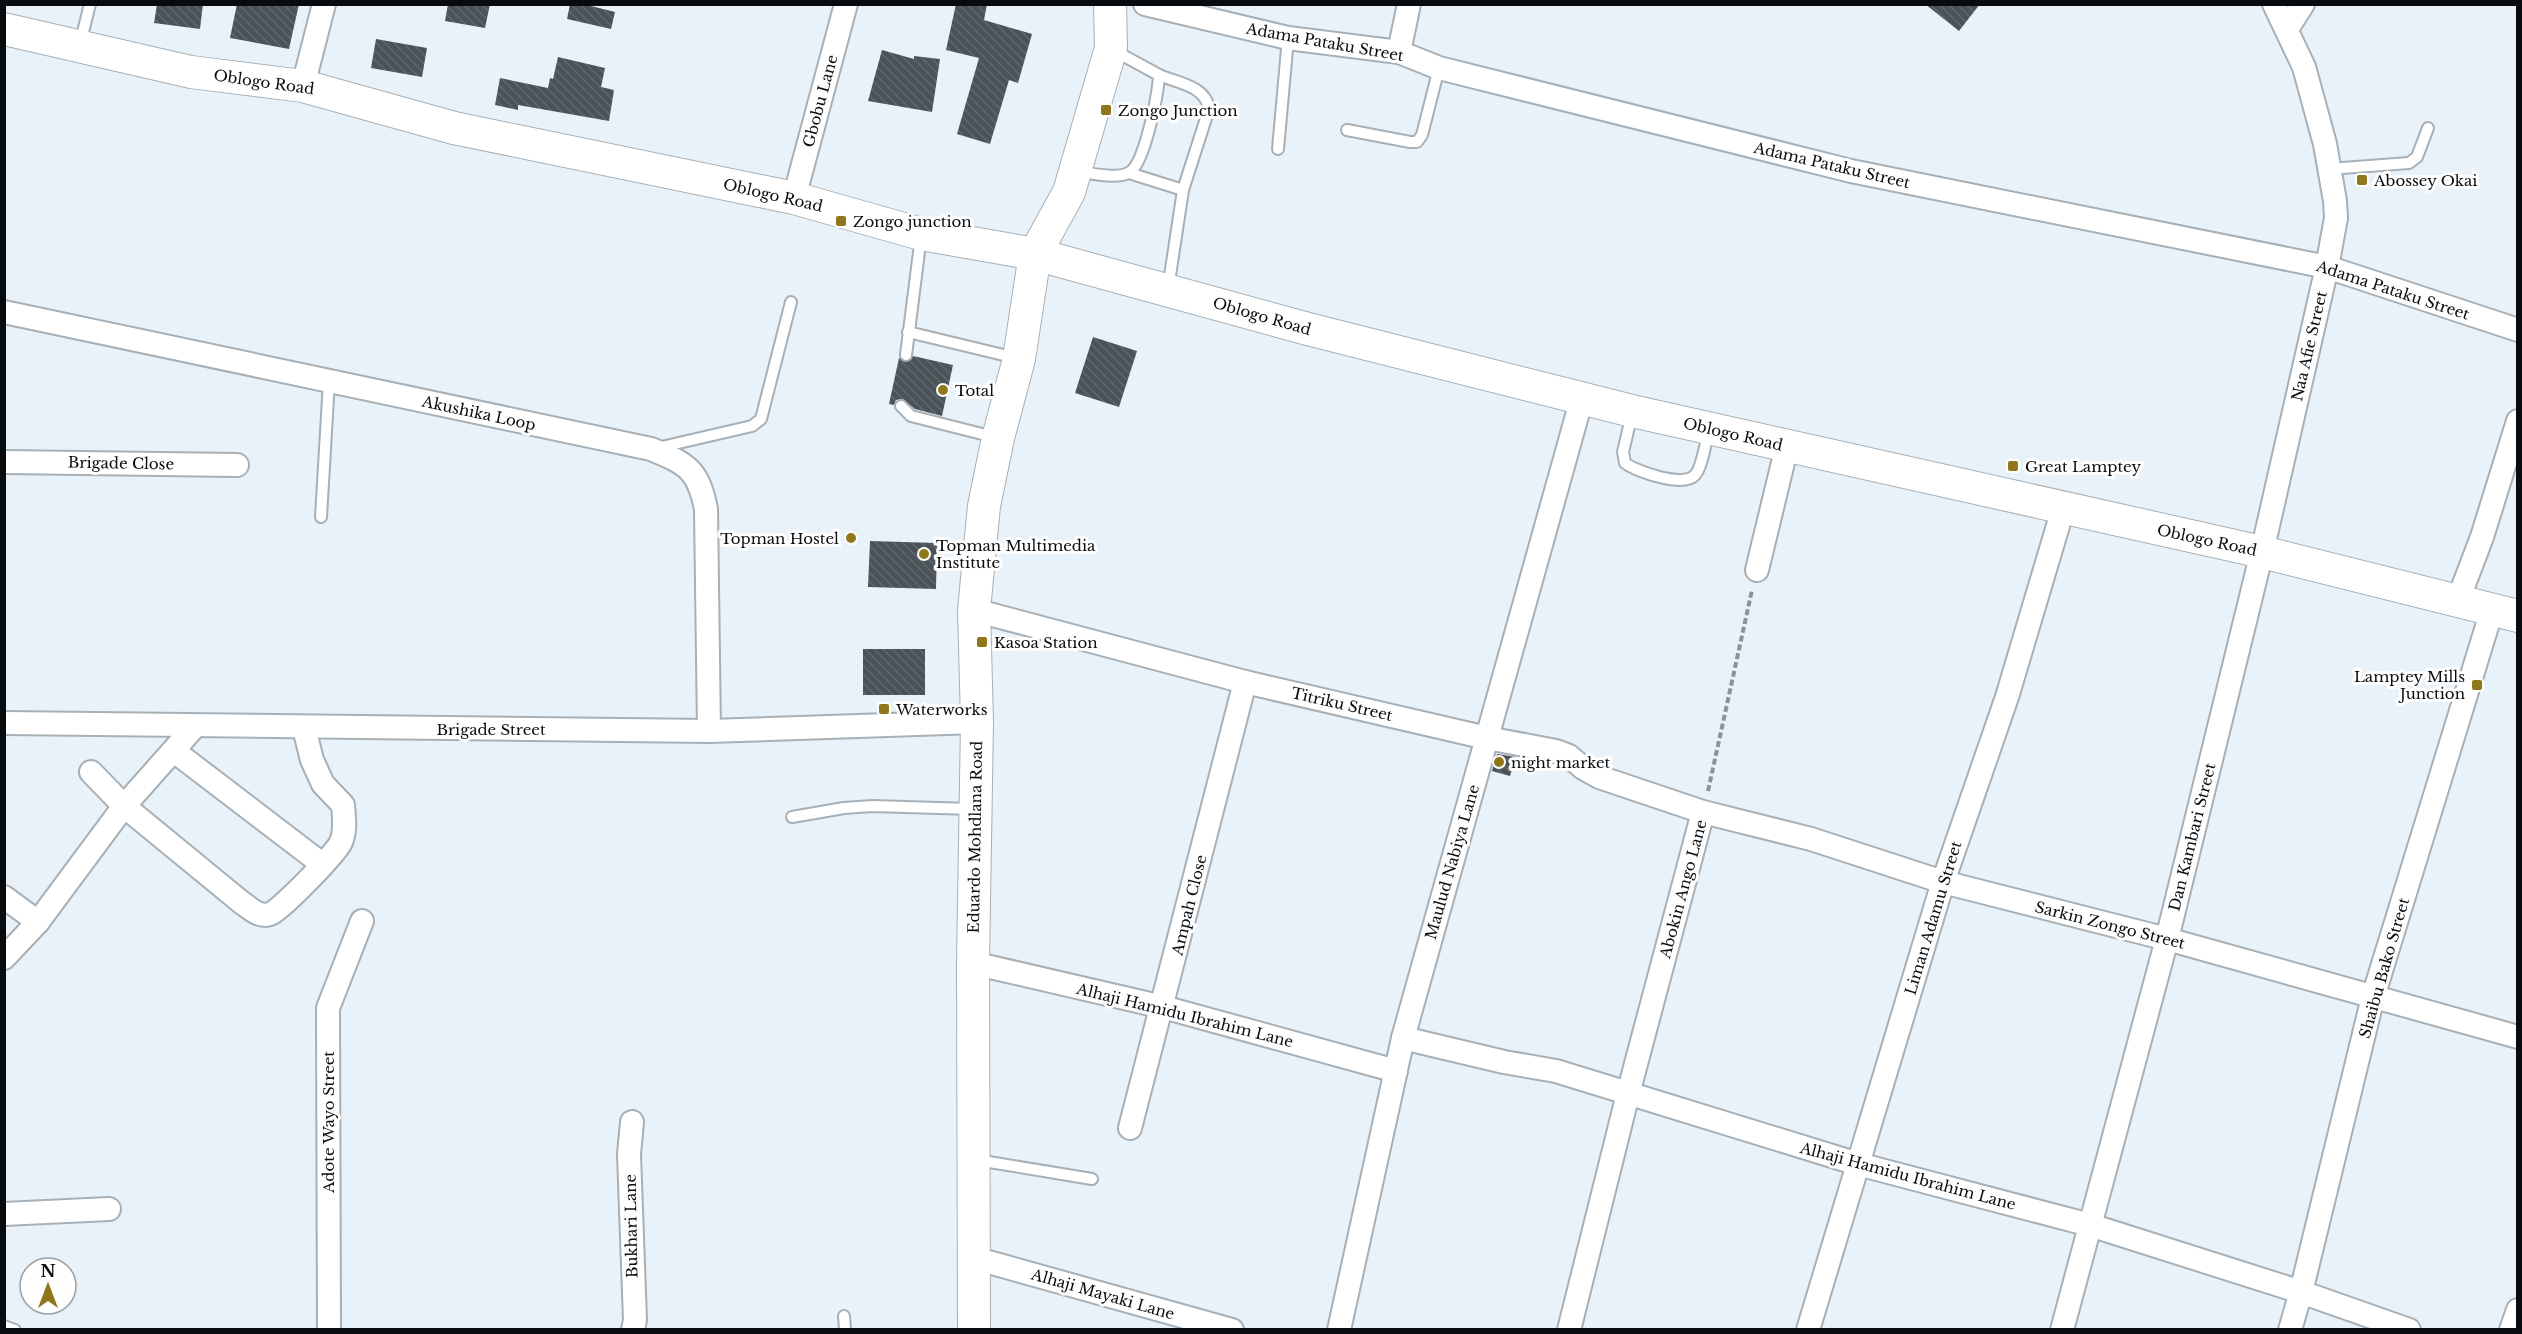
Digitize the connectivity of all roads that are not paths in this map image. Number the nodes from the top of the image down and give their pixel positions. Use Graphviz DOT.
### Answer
graph roads {
  1 [pos="90,4"];
  2 [pos="324,4"];
  3 [pos="846,4"];
  4 [pos="1110,4"];
  5 [pos="1145,4"];
  6 [pos="1409,4"];
  7 [pos="2274,4"];
  8 [pos="2303,4"];
  9 [pos="4,29"];
  10 [pos="2287,29"];
  11 [pos="1288,38"];
  12 [pos="79,47"];
  13 [pos="1111,48"];
  14 [pos="1399,52"];
  15 [pos="1439,68"];
  16 [pos="1159,75"];
  17 [pos="303,86"];
  18 [pos="2428,128"];
  19 [pos="1347,130"];
  20 [pos="1278,149"];
  21 [pos="2329,169"];
  22 [pos="1074,171"];
  23 [pos="1129,173"];
  24 [pos="1183,189"];
  25 [pos="794,198"];
  26 [pos="921,234"];
  27 [pos="1035,254"];
  28 [pos="2327,267"];
  29 [pos="1167,289"];
  30 [pos="790,302"];
  31 [pos="4,312"];
  32 [pos="2517,330"];
  33 [pos="908,332"];
  34 [pos="906,355"];
  35 [pos="1019,359"];
  36 [pos="329,381"];
  37 [pos="1582,398"];
  38 [pos="901,406"];
  39 [pos="1632,411"];
  40 [pos="2517,421"];
  41 [pos="1709,429"];
  42 [pos="998,438"];
  43 [pos="1787,446"];
  44 [pos="651,449"];
  45 [pos="4,462"];
  46 [pos="237,465"];
  47 [pos="2063,509"];
  48 [pos="321,517"];
  49 [pos="2262,552"];
  50 [pos="1757,570"];
  51 [pos="2458,600"];
  52 [pos="974,610"];
  53 [pos="2505,613"];
  54 [pos="1245,682"];
  55 [pos="977,722"];
  56 [pos="4,723"];
  57 [pos="195,726"];
  58 [pos="304,728"];
  59 [pos="709,731"];
  60 [pos="1487,738"];
  61 [pos="174,751"];
  62 [pos="91,772"];
  63 [pos="124,806"];
  64 [pos="975,809"];
  65 [pos="1703,812"];
  66 [pos="792,817"];
  67 [pos="322,864"];
  68 [pos="1943,882"];
  69 [pos="4,897"];
  70 [pos="362,921"];
  71 [pos="38,922"];
  72 [pos="2167,939"];
  73 [pos="4,958"];
  74 [pos="973,963"];
  75 [pos="2373,997"];
  76 [pos="1162,1007"];
  77 [pos="2517,1037"];
  78 [pos="1403,1038"];
  79 [pos="1396,1071"];
  80 [pos="1628,1094"];
  81 [pos="632,1122"];
  82 [pos="1130,1128"];
  83 [pos="973,1160"];
  84 [pos="1858,1164"];
  85 [pos="1092,1179"];
  86 [pos="109,1209"];
  87 [pos="4,1214"];
  88 [pos="2090,1225"];
  89 [pos="974,1258"];
  90 [pos="2301,1292"];
  91 [pos="2517,1310"];
  92 [pos="844,1316"];
  93 [pos="4,1326"];
  94 [pos="15,1329"];
  95 [pos="329,1329"];
  96 [pos="633,1329"];
  97 [pos="845,1329"];
  98 [pos="974,1329"];
  99 [pos="1232,1329"];
  100 [pos="1339,1329"];
  101 [pos="1569,1329"];
  102 [pos="1808,1329"];
  103 [pos="2062,1329"];
  104 [pos="2290,1329"];
  105 [pos="2409,1329"];
  106 [pos="2511,1329"];
  1 -- 12 [label="lane"];
  2 -- 17 [label="street"];
  3 -- 25 [label="street, Gbobu Lane"];
  4 -- 13 [label="main road, Eduardo Mohdlana Road"];
  5 -- 11 [label="street, Adama Pataku Street"];
  6 -- 14 [label="street"];
  7 -- 10 [label="street, Naa Afie Street"];
  8 -- 10 [label="street"];
  9 -- 12 [label="main road, Oblogo Road"];
  10 -- 21 [label="street, Naa Afie Street"];
  11 -- 14 [label="street, Adama Pataku Street"];
  11 -- 20 [label="lane"];
  12 -- 17 [label="main road, Oblogo Road"];
  13 -- 16 [label="lane"];
  13 -- 22 [label="main road, Eduardo Mohdlana Road"];
  14 -- 15 [label="street, Adama Pataku Street"];
  15 -- 19 [label="lane"];
  15 -- 28 [label="street, Adama Pataku Street"];
  16 -- 23 [label="lane"];
  16 -- 24 [label="lane"];
  17 -- 25 [label="main road, Oblogo Road"];
  18 -- 21 [label="lane"];
  21 -- 28 [label="street, Naa Afie Street"];
  22 -- 23 [label="lane"];
  22 -- 27 [label="main road, Eduardo Mohdlana Road"];
  23 -- 24 [label="lane"];
  24 -- 29 [label="lane"];
  25 -- 26 [label="main road, Oblogo Road"];
  26 -- 27 [label="main road, Oblogo Road"];
  26 -- 33 [label="lane"];
  27 -- 29 [label="main road, Oblogo Road"];
  27 -- 35 [label="main road, Eduardo Mohdlana Road"];
  28 -- 32 [label="street, Adama Pataku Street"];
  28 -- 49 [label="street, Naa Afie Street"];
  29 -- 37 [label="main road, Oblogo Road"];
  30 -- 44 [label="lane"];
  31 -- 36 [label="street, Akushika Loop"];
  33 -- 34 [label="lane"];
  33 -- 35 [label="lane"];
  35 -- 42 [label="main road, Eduardo Mohdlana Road"];
  36 -- 44 [label="street, Akushika Loop"];
  36 -- 48 [label="lane"];
  37 -- 39 [label="main road, Oblogo Road"];
  37 -- 60 [label="street, Maulud Nabiya Lane"];
  38 -- 42 [label="lane"];
  39 -- 41 [label="main road, Oblogo Road"];
  39 -- 41 [label="lane"];
  40 -- 51 [label="street"];
  41 -- 43 [label="main road, Oblogo Road"];
  42 -- 52 [label="main road, Eduardo Mohdlana Road"];
  43 -- 47 [label="main road, Oblogo Road"];
  43 -- 50 [label="street"];
  44 -- 59 [label="street, Akushika Loop"];
  45 -- 46 [label="street, Brigade Close"];
  47 -- 49 [label="main road, Oblogo Road"];
  47 -- 68 [label="street, Liman Adamu Street"];
  49 -- 51 [label="main road, Oblogo Road"];
  49 -- 72 [label="street, Dan Kambari Street"];
  51 -- 53 [label="main road, Oblogo Road"];
  52 -- 54 [label="street, Titriku Street"];
  52 -- 55 [label="main road, Eduardo Mohdlana Road"];
  53 -- 75 [label="street, Shaibu Bako Street"];
  54 -- 60 [label="street, Titriku Street"];
  54 -- 76 [label="street, Ampah Close"];
  55 -- 59 [label="street, Brigade Street"];
  55 -- 64 [label="main road, Eduardo Mohdlana Road"];
  56 -- 57 [label="street, Brigade Street"];
  57 -- 58 [label="street, Brigade Street"];
  57 -- 61 [label="street"];
  58 -- 59 [label="street, Brigade Street"];
  58 -- 67 [label="street"];
  60 -- 65 [label="street, Titriku Street"];
  60 -- 78 [label="street, Maulud Nabiya Lane"];
  61 -- 63 [label="street"];
  61 -- 67 [label="street"];
  62 -- 63 [label="street"];
  63 -- 67 [label="street"];
  63 -- 71 [label="street"];
  64 -- 66 [label="lane"];
  64 -- 74 [label="main road, Eduardo Mohdlana Road"];
  65 -- 68 [label="street, Sarkin Zongo Street"];
  65 -- 80 [label="street, Abokin Ango Lane"];
  68 -- 72 [label="street, Sarkin Zongo Street"];
  68 -- 84 [label="street, Liman Adamu Street"];
  69 -- 71 [label="street"];
  70 -- 95 [label="street, Adote Wayo Street"];
  71 -- 73 [label="street"];
  72 -- 75 [label="street, Sarkin Zongo Street"];
  72 -- 88 [label="street, Dan Kambari Street"];
  74 -- 76 [label="street, Alhaji Hamidu Ibrahim Lane"];
  74 -- 83 [label="main road, Eduardo Mohdlana Road"];
  75 -- 77 [label="street, Sarkin Zongo Street"];
  75 -- 90 [label="street, Shaibu Bako Street"];
  76 -- 79 [label="street, Alhaji Hamidu Ibrahim Lane"];
  76 -- 82 [label="street, Ampah Close"];
  78 -- 79 [label="street, Maulud Nabiya Lane"];
  78 -- 80 [label="street, Alhaji Hamidu Ibrahim Lane"];
  79 -- 100 [label="street, Maulud Nabiya Lane"];
  80 -- 84 [label="street, Alhaji Hamidu Ibrahim Lane"];
  80 -- 101 [label="street, Abokin Ango Lane"];
  81 -- 96 [label="street, Bukhari Lane"];
  83 -- 85 [label="lane"];
  83 -- 89 [label="main road, Eduardo Mohdlana Road"];
  84 -- 88 [label="street, Alhaji Hamidu Ibrahim Lane"];
  84 -- 102 [label="street, Liman Adamu Street"];
  86 -- 87 [label="street"];
  88 -- 90 [label="street, Alhaji Hamidu Ibrahim Lane"];
  88 -- 103 [label="street, Dan Kambari Street"];
  89 -- 98 [label="main road, Eduardo Mohdlana Road"];
  89 -- 99 [label="street, Alhaji Mayaki Lane"];
  90 -- 104 [label="street, Shaibu Bako Street"];
  90 -- 105 [label="street, Alhaji Hamidu Ibrahim Lane"];
  91 -- 106 [label="street"];
  92 -- 97 [label="lane"];
  93 -- 94 [label="lane"];
}
